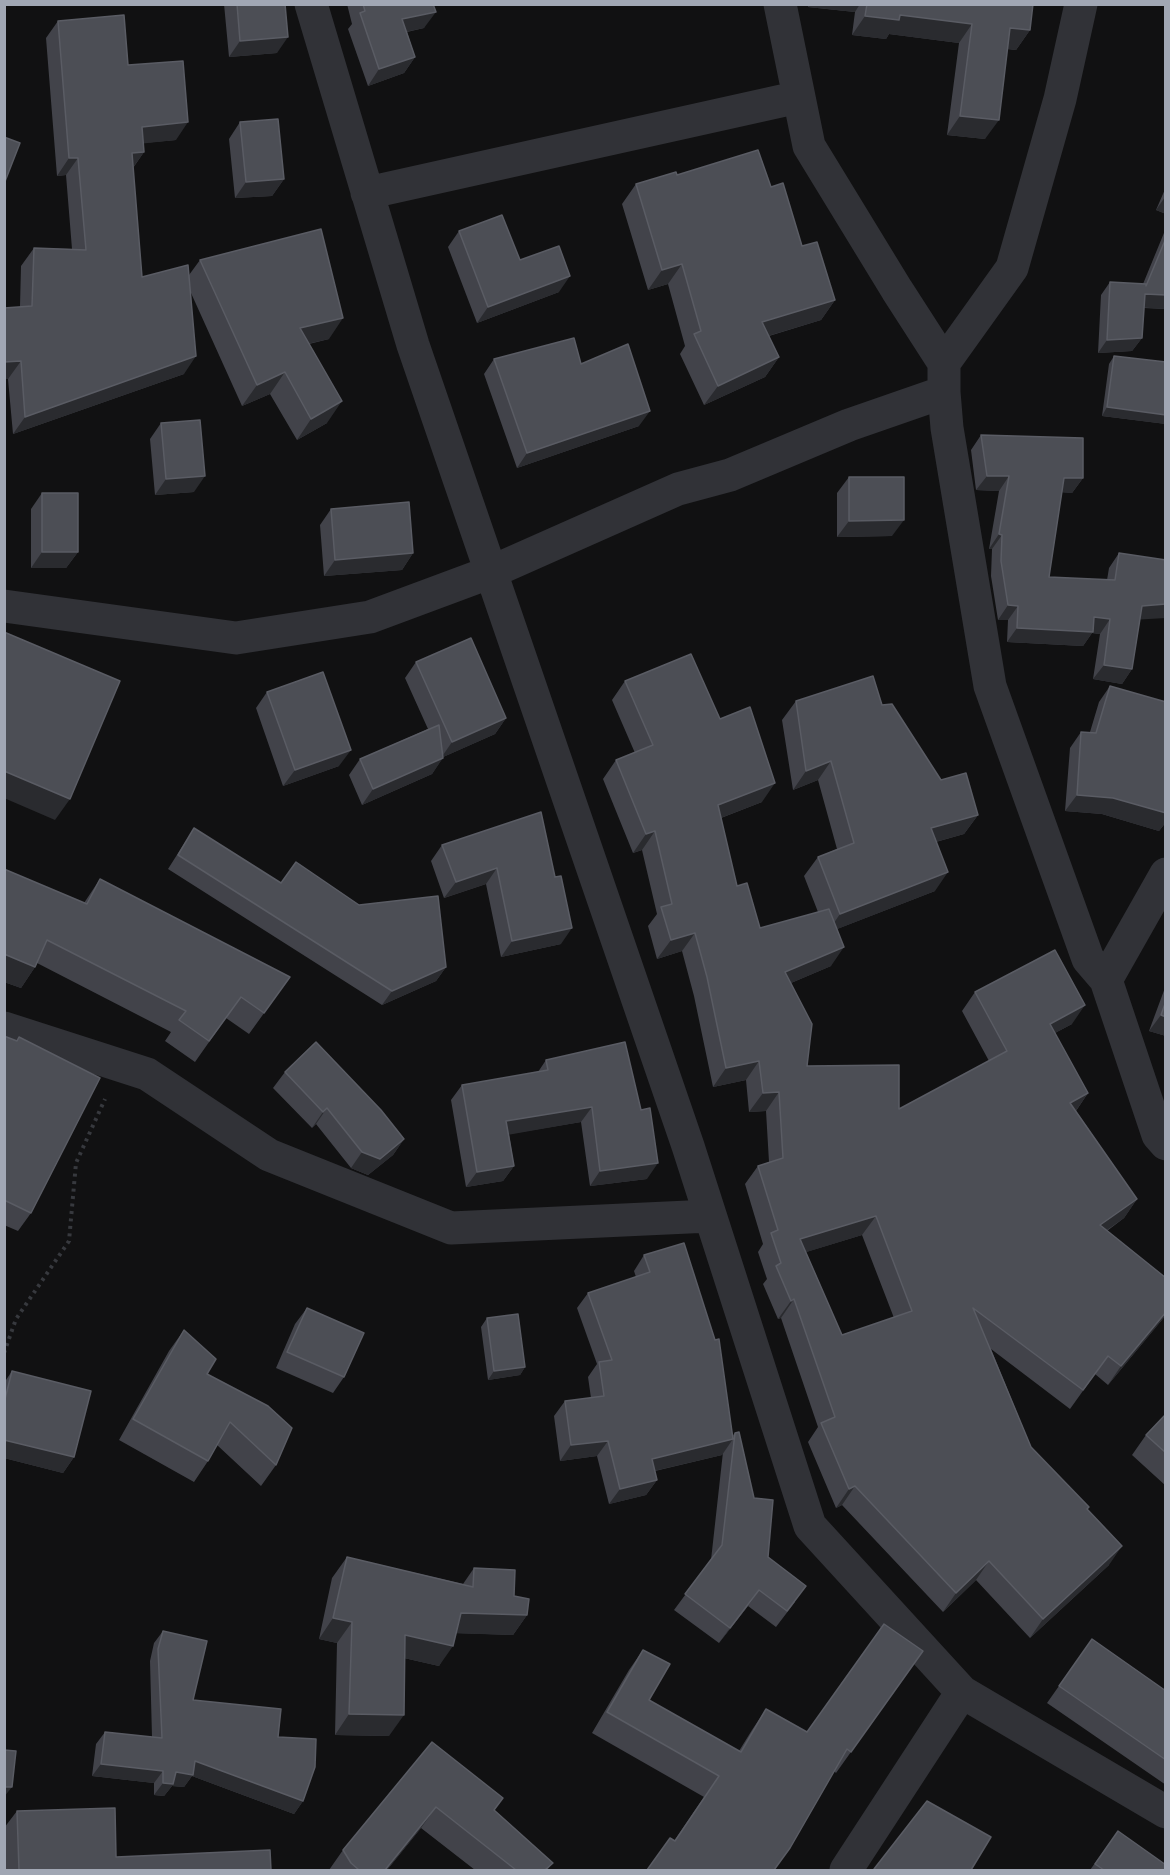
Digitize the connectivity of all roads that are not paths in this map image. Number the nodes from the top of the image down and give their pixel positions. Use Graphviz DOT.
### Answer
graph roads {
  1 [pos="311,4"];
  2 [pos="780,4"];
  3 [pos="1081,4"];
  4 [pos="799,97"];
  5 [pos="367,193"];
  6 [pos="944,378"];
  7 [pos="491,572"];
  8 [pos="4,606"];
  9 [pos="1166,874"];
  10 [pos="1106,980"];
  11 [pos="4,1028"];
  12 [pos="1166,1144"];
  13 [pos="710,1216"];
  14 [pos="962,1692"];
  15 [pos="1166,1812"];
  16 [pos="846,1870"];
  1 -- 5 [label="street"];
  2 -- 4 [label="street"];
  3 -- 6 [label="street"];
  4 -- 5 [label="street"];
  4 -- 6 [label="street"];
  5 -- 7 [label="street"];
  6 -- 7 [label="street"];
  6 -- 10 [label="street"];
  7 -- 8 [label="street"];
  7 -- 13 [label="street"];
  9 -- 10 [label="street"];
  10 -- 12 [label="street"];
  11 -- 13 [label="street"];
  13 -- 14 [label="street"];
  14 -- 15 [label="street"];
  14 -- 16 [label="street"];
}
